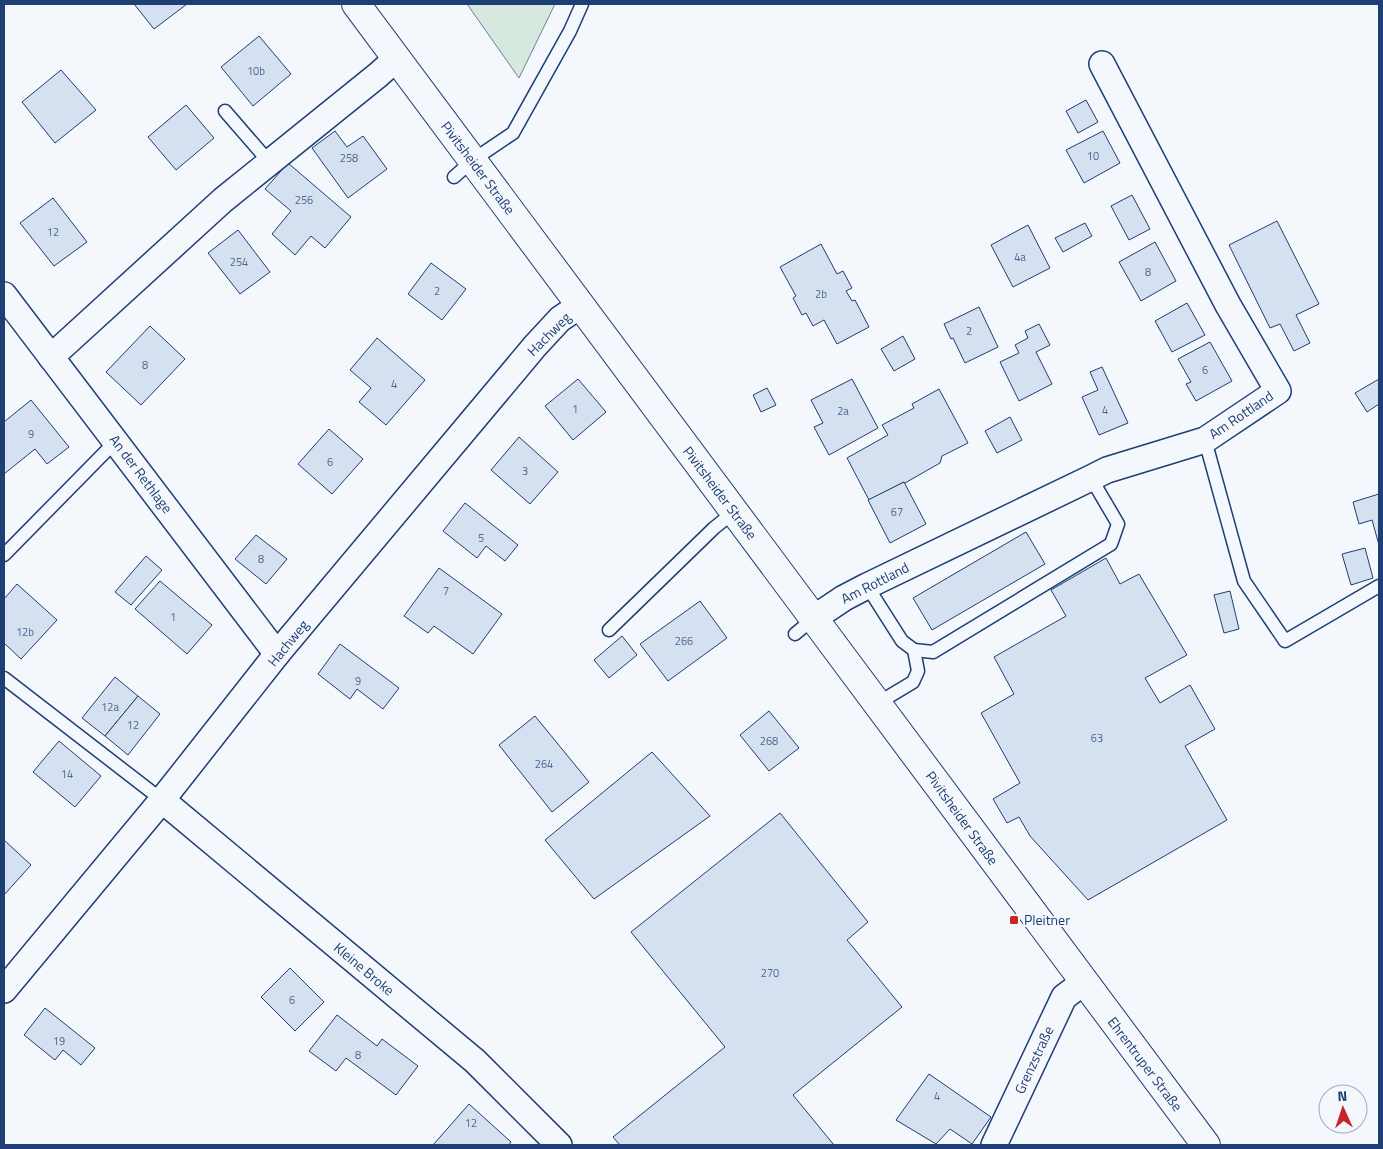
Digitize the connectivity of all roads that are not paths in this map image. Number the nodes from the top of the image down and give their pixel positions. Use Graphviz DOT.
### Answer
graph roads {
  1 [pos="356,4"];
  2 [pos="582,4"];
  3 [pos="396,58"];
  4 [pos="1102,64"];
  5 [pos="225,111"];
  6 [pos="270,163"];
  7 [pos="463,168"];
  8 [pos="4,294"];
  9 [pos="581,305"];
  10 [pos="51,357"];
  11 [pos="1205,440"];
  12 [pos="116,441"];
  13 [pos="1091,478"];
  14 [pos="734,512"];
  15 [pos="4,555"];
  16 [pos="867,586"];
  17 [pos="1379,586"];
  18 [pos="804,626"];
  19 [pos="609,630"];
  20 [pos="914,650"];
  21 [pos="278,654"];
  22 [pos="4,678"];
  23 [pos="878,703"];
  24 [pos="162,800"];
  25 [pos="1084,982"];
  26 [pos="4,990"];
  27 [pos="559,1145"];
  28 [pos="994,1145"];
  29 [pos="1206,1145"];
  1 -- 3 [label="main road, Pivitsheider Straße"];
  2 -- 7 [label="lane"];
  3 -- 6 [label="street"];
  3 -- 7 [label="main road, Pivitsheider Straße"];
  4 -- 11 [label="street, Am Rottland"];
  5 -- 6 [label="lane"];
  6 -- 10 [label="street"];
  7 -- 9 [label="main road, Pivitsheider Straße"];
  8 -- 10 [label="street, An der Rethlage"];
  9 -- 14 [label="main road, Pivitsheider Straße"];
  9 -- 21 [label="street, Hachweg"];
  10 -- 12 [label="street, An der Rethlage"];
  11 -- 13 [label="street, Am Rottland"];
  11 -- 17 [label="lane"];
  12 -- 15 [label="lane"];
  12 -- 21 [label="street, An der Rethlage"];
  13 -- 16 [label="street, Am Rottland"];
  13 -- 20 [label="lane"];
  14 -- 18 [label="main road, Pivitsheider Straße"];
  14 -- 19 [label="lane"];
  16 -- 18 [label="street, Am Rottland"];
  16 -- 20 [label="lane"];
  18 -- 23 [label="main road, Pivitsheider Straße"];
  20 -- 23 [label="lane"];
  21 -- 24 [label="street, Hachweg"];
  22 -- 24 [label="lane"];
  23 -- 25 [label="main road, Pivitsheider Straße"];
  24 -- 26 [label="street, Hachweg"];
  24 -- 27 [label="street, Kleine Broke"];
  25 -- 28 [label="street, Grenzstraße"];
  25 -- 29 [label="main road, Ehrentruper Straße"];
}
